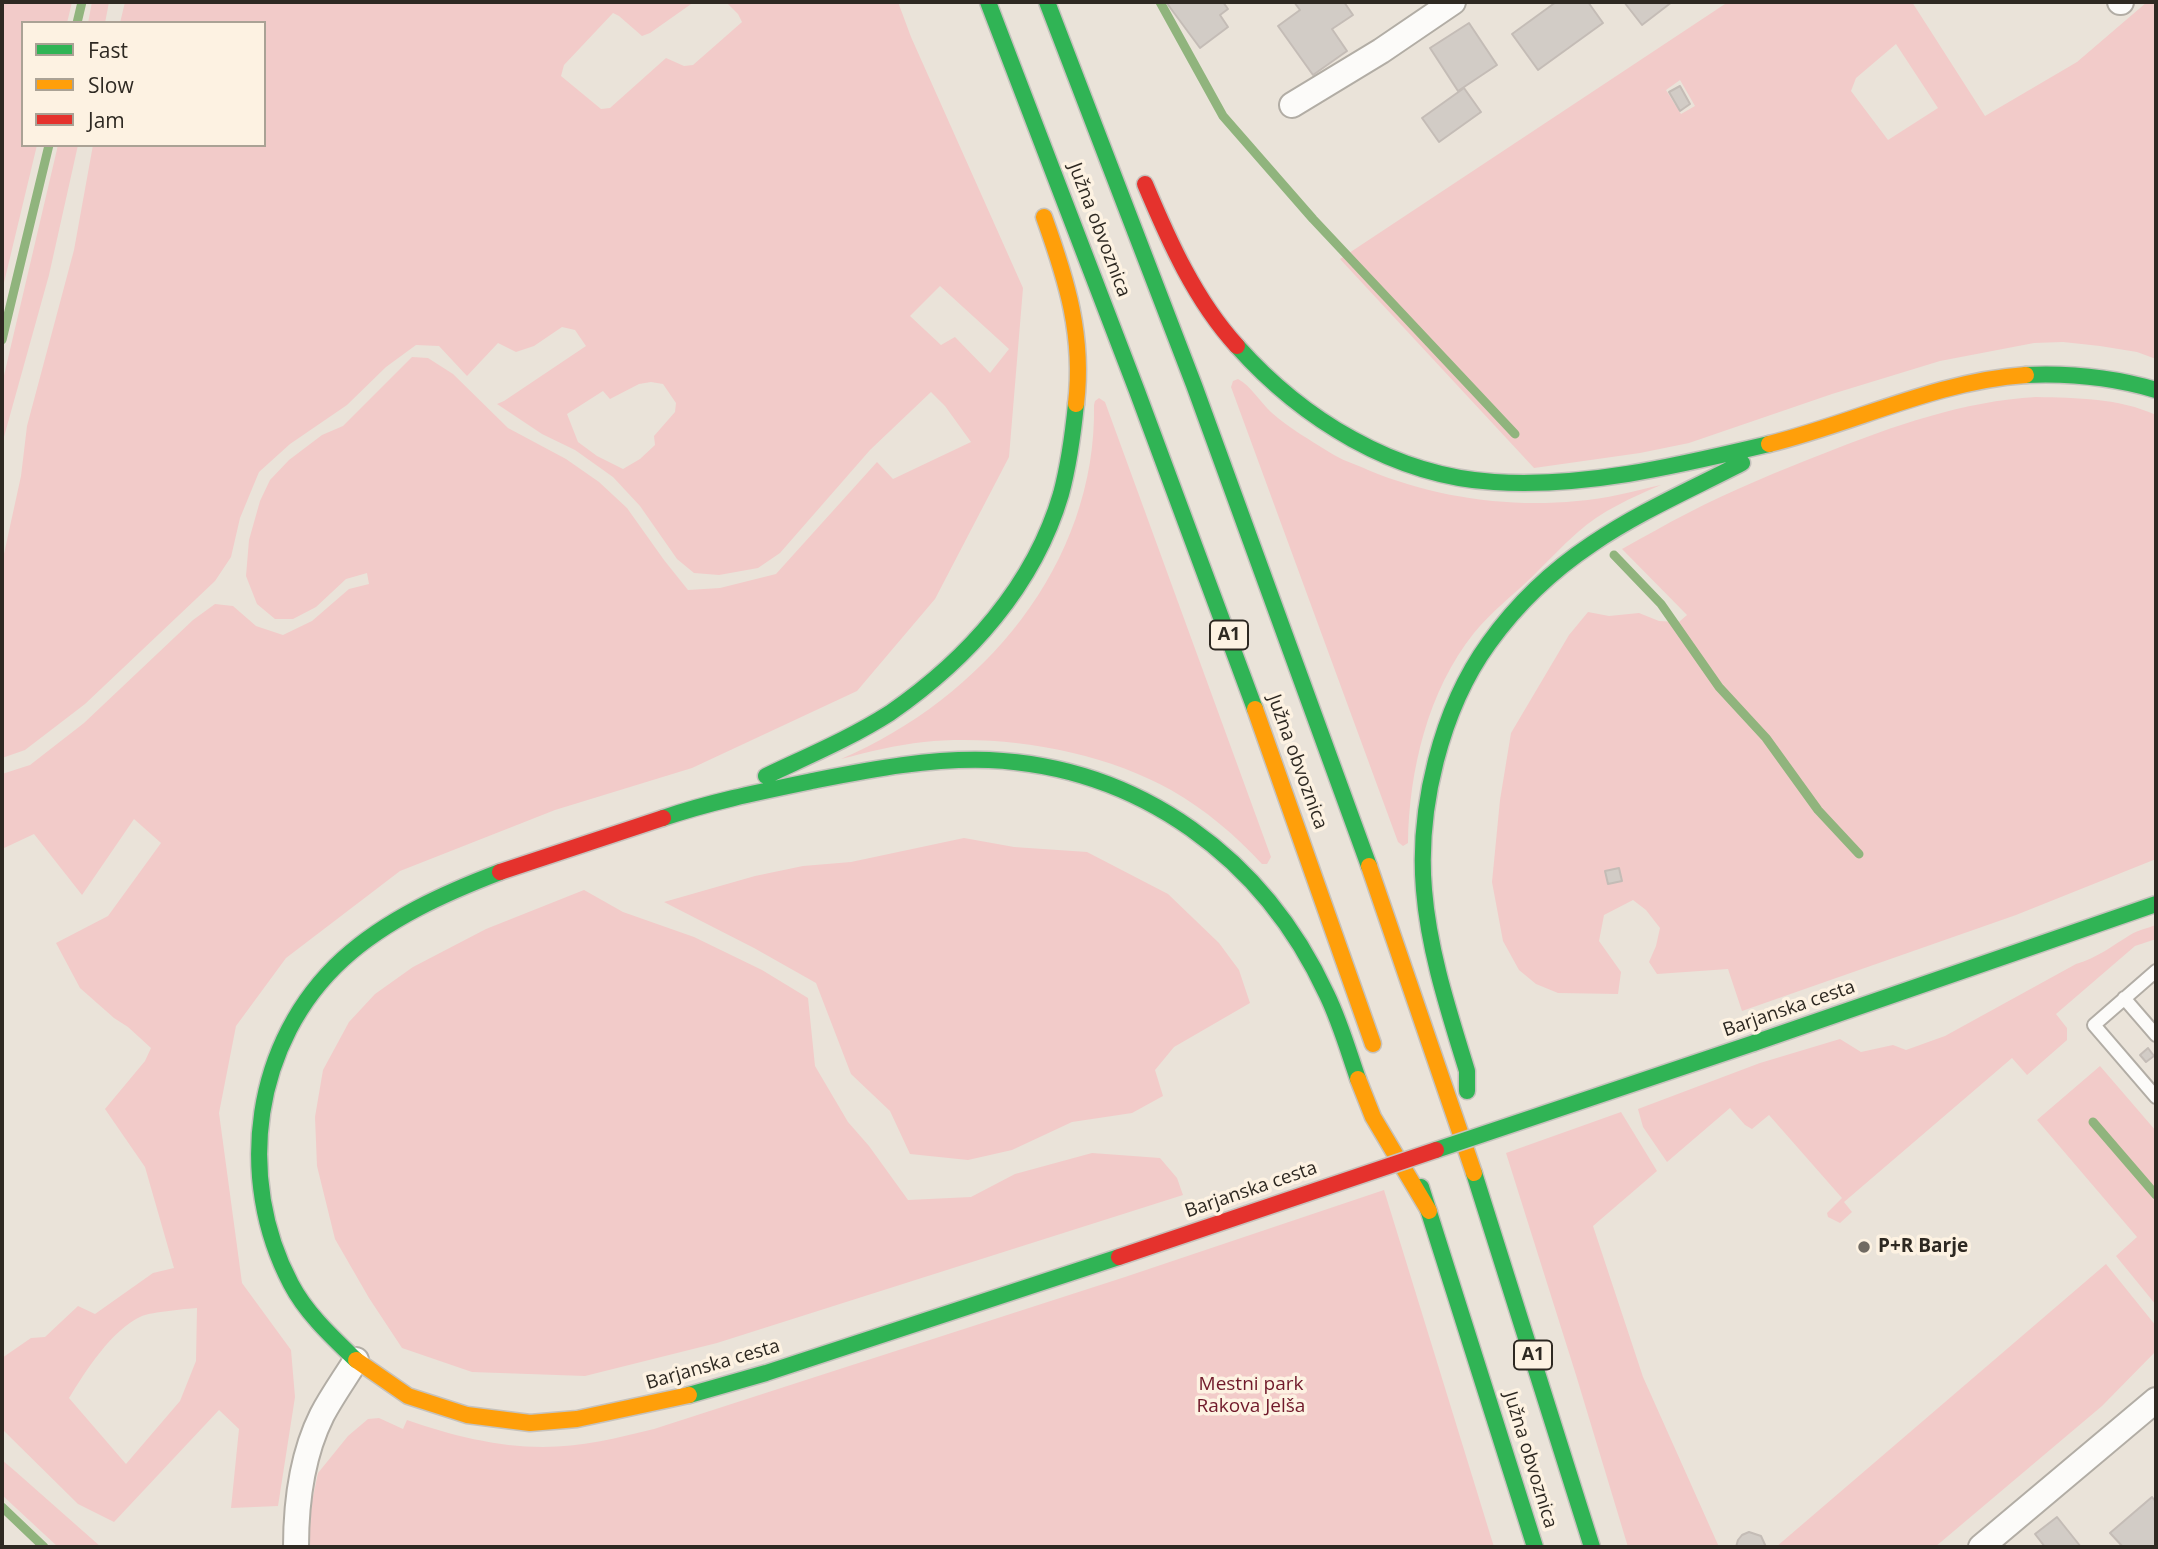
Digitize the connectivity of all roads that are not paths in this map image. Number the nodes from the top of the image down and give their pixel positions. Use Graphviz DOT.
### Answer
graph roads {
  1 [pos="988,2"];
  2 [pos="1047,2"];
  3 [pos="1453,2"];
  4 [pos="1066,51"];
  5 [pos="1012,65"];
  6 [pos="1103,103"];
  7 [pos="1292,105"];
  8 [pos="1026,142"];
  9 [pos="1139,170"];
  10 [pos="1040,206"];
  11 [pos="2156,390"];
  12 [pos="1789,439"];
  13 [pos="705,804"];
  14 [pos="2156,904"];
  15 [pos="2156,971"];
  16 [pos="2124,998"];
  17 [pos="2156,1035"];
  18 [pos="1379,1061"];
  19 [pos="2156,1097"];
  20 [pos="1404,1136"];
  21 [pos="1471,1163"];
  22 [pos="1429,1211"];
  23 [pos="356,1360"];
  24 [pos="2156,1400"];
  25 [pos="296,1547"];
  26 [pos="1535,1547"];
  27 [pos="1592,1547"];
  28 [pos="1981,1547"];
  1 -- 5 [label="main road, Južna obvoznica / A1"];
  2 -- 4 [label="main road, Južna obvoznica / A1"];
  3 -- 7 [label="street"];
  4 -- 6 [label="main road"];
  4 -- 21 [label="main road, Južna obvoznica / A1"];
  5 -- 8 [label="main road"];
  5 -- 18 [label="main road, Južna obvoznica / A1"];
  9 -- 12 [label="main road"];
  10 -- 13 [label="main road"];
  11 -- 12 [label="main road"];
  12 -- 21 [label="main road"];
  13 -- 22 [label="main road"];
  13 -- 23 [label="main road, Barjanska cesta"];
  14 -- 23 [label="main road, Barjanska cesta, bridge"];
  15 -- 16 [label="lane"];
  16 -- 17 [label="lane"];
  16 -- 19 [label="lane"];
  20 -- 22 [label="main road, Južna obvoznica"];
  21 -- 27 [label="main road, Južna obvoznica / A1"];
  22 -- 26 [label="main road, Južna obvoznica"];
  23 -- 25 [label="street"];
  24 -- 28 [label="street"];
}
